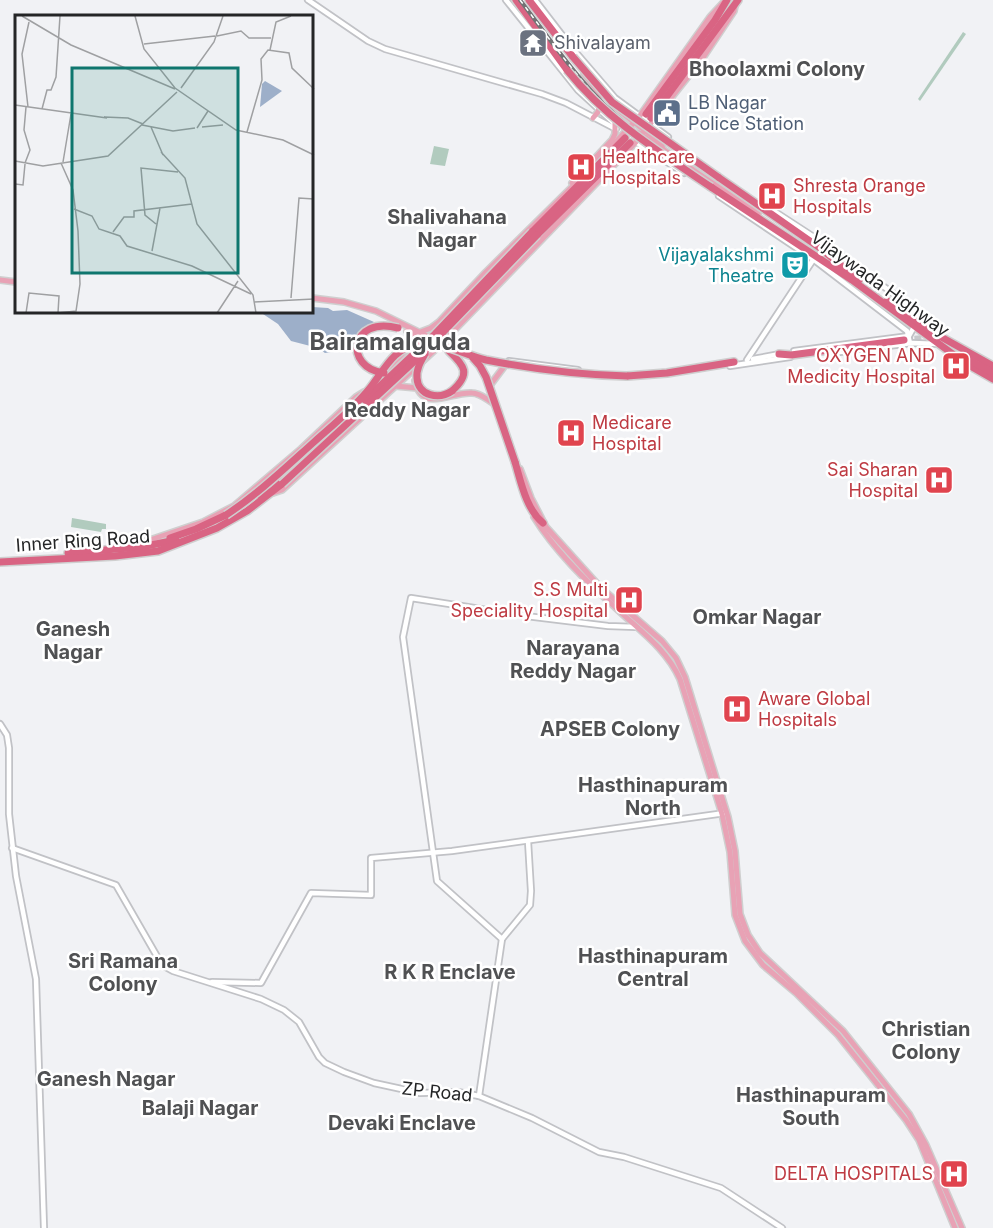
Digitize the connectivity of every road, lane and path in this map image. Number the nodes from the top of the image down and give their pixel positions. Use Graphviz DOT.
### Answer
graph roads {
  1 [pos="308,0"];
  2 [pos="506,0"];
  3 [pos="516,0"];
  4 [pos="727,0"];
  5 [pos="532,1"];
  6 [pos="736,2"];
  7 [pos="527,15"];
  8 [pos="598,80"];
  9 [pos="590,87"];
  10 [pos="590,97"];
  11 [pos="601,110"];
  12 [pos="615,117"];
  13 [pos="593,118"];
  14 [pos="647,118"];
  15 [pos="631,125"];
  16 [pos="615,126"];
  17 [pos="643,134"];
  18 [pos="663,134"];
  19 [pos="630,141"];
  20 [pos="657,143"];
  21 [pos="682,148"];
  22 [pos="651,152"];
  23 [pos="679,160"];
  24 [pos="669,163"];
  25 [pos="568,193"];
  26 [pos="571,207"];
  27 [pos="562,211"];
  28 [pos="537,232"];
  29 [pos="820,244"];
  30 [pos="801,247"];
  31 [pos="827,254"];
  32 [pos="814,258"];
  33 [pos="0,278"];
  34 [pos="15,280"];
  35 [pos="314,299"];
  36 [pos="363,309"];
  37 [pos="440,321"];
  38 [pos="914,327"];
  39 [pos="400,328"];
  40 [pos="934,329"];
  41 [pos="452,332"];
  42 [pos="418,335"];
  43 [pos="908,340"];
  44 [pos="942,344"];
  45 [pos="437,346"];
  46 [pos="453,349"];
  47 [pos="406,351"];
  48 [pos="779,354"];
  49 [pos="476,359"];
  50 [pos="747,360"];
  51 [pos="734,362"];
  52 [pos="506,364"];
  53 [pos="403,365"];
  54 [pos="993,366"];
  55 [pos="412,370"];
  56 [pos="993,373"];
  57 [pos="590,374"];
  58 [pos="993,379"];
  59 [pos="491,384"];
  60 [pos="395,386"];
  61 [pos="417,388"];
  62 [pos="367,390"];
  63 [pos="378,402"];
  64 [pos="493,403"];
  65 [pos="281,482"];
  66 [pos="257,487"];
  67 [pos="264,495"];
  68 [pos="543,523"];
  69 [pos="153,542"];
  70 [pos="60,556"];
  71 [pos="0,560"];
  72 [pos="636,627"];
  73 [pos="0,723"];
  74 [pos="724,813"];
  75 [pos="528,841"];
  76 [pos="12,848"];
  77 [pos="432,853"];
  78 [pos="502,939"];
  79 [pos="206,982"];
  80 [pos="479,1096"];
  81 [pos="44,1228"];
  82 [pos="782,1228"];
  83 [pos="955,1228"];
  84 [pos="962,1228"];
  1 -- 13 [label="street"];
  2 -- 10 [label="street"];
  3 -- 7 [label="highway, Vijaywada Highway"];
  4 -- 14 [label="highway"];
  5 -- 8 [label="street"];
  5 -- 9 [label="main road, Vijaywada Highway"];
  5 -- 29 [label="highway, Vijaywada Highway, bridge"];
  6 -- 14 [label="highway"];
  7 -- 9 [label="main road, Vijaywada Highway"];
  7 -- 30 [label="highway, bridge"];
  8 -- 9 [label="main road"];
  8 -- 14 [label="street"];
  9 -- 10 [label="main road, Vijaywada Highway"];
  9 -- 15 [label="main road, Vijaywada Highway"];
  10 -- 11 [label="street"];
  10 -- 11 [label="main road, Vijaywada Highway"];
  11 -- 12 [label="main road, Vijaywada Highway"];
  11 -- 13 [label="main road"];
  11 -- 16 [label="street"];
  12 -- 15 [label="main road, Vijaywada Highway"];
  12 -- 16 [label="main road"];
  13 -- 16 [label="street"];
  14 -- 15 [label="main road, Inner Ring Road"];
  14 -- 17 [label="main road, Inner Ring Road"];
  14 -- 18 [label="street"];
  15 -- 17 [label="main road, Vijaywada Highway"];
  15 -- 25 [label="main road, Inner Ring Road"];
  16 -- 25 [label="main road"];
  17 -- 19 [label="main road, Inner Ring Road"];
  17 -- 20 [label="main road, Vijaywada Highway"];
  18 -- 20 [label="main road"];
  18 -- 21 [label="street"];
  19 -- 22 [label="street"];
  19 -- 25 [label="highway"];
  19 -- 26 [label="main road, Inner Ring Road"];
  19 -- 27 [label="highway, Inner Ring Road"];
  20 -- 22 [label="main road"];
  20 -- 23 [label="main road, Vijaywada Highway"];
  21 -- 29 [label="street"];
  21 -- 31 [label="main road, Vijaywada Highway"];
  22 -- 24 [label="street"];
  23 -- 24 [label="main road"];
  23 -- 30 [label="main road, Vijaywada Highway"];
  24 -- 32 [label="street"];
  25 -- 28 [label="highway, Inner Ring Road"];
  25 -- 28 [label="main road, Inner Ring Road"];
  26 -- 27 [label="highway"];
  26 -- 28 [label="main road, Inner Ring Road"];
  27 -- 28 [label="highway, Inner Ring Road"];
  28 -- 37 [label="main road"];
  28 -- 41 [label="main road, Inner Ring Road"];
  28 -- 45 [label="highway, bridge"];
  28 -- 53 [label="highway, bridge"];
  29 -- 31 [label="highway, Vijaywada Highway"];
  29 -- 40 [label="street"];
  30 -- 32 [label="highway, Vijaywada Highway"];
  31 -- 40 [label="highway, Vijaywada Highway"];
  32 -- 38 [label="highway, Vijaywada Highway"];
  32 -- 43 [label="street"];
  32 -- 50 [label="street"];
  33 -- 34 [label="main road"];
  35 -- 36 [label="main road"];
  36 -- 39 [label="main road"];
  36 -- 42 [label="main road"];
  37 -- 41 [label="main road"];
  37 -- 42 [label="main road"];
  38 -- 43 [label="street"];
  38 -- 44 [label="highway, Vijaywada Highway"];
  39 -- 42 [label="main road"];
  39 -- 53 [label="highway, bridge"];
  40 -- 54 [label="highway, Vijaywada Highway"];
  41 -- 45 [label="main road, Inner Ring Road"];
  41 -- 46 [label="main road"];
  42 -- 45 [label="main road"];
  42 -- 47 [label="main road, Inner Ring Road"];
  43 -- 44 [label="street"];
  43 -- 48 [label="highway"];
  43 -- 57 [label="street"];
  44 -- 56 [label="highway"];
  44 -- 58 [label="highway, Vijaywada Highway"];
  45 -- 46 [label="main road"];
  45 -- 46 [label="highway, bridge"];
  45 -- 55 [label="main road, Inner Ring Road"];
  45 -- 65 [label="highway, bridge"];
  46 -- 49 [label="main road"];
  47 -- 55 [label="main road"];
  47 -- 62 [label="main road, Inner Ring Road"];
  48 -- 50 [label="street"];
  49 -- 51 [label="highway, bridge"];
  49 -- 52 [label="street"];
  49 -- 57 [label="street"];
  49 -- 59 [label="main road"];
  49 -- 64 [label="main road"];
  49 -- 68 [label="highway, bridge"];
  49 -- 69 [label="highway, bridge"];
  50 -- 51 [label="street"];
  51 -- 57 [label="street"];
  52 -- 57 [label="street"];
  52 -- 59 [label="main road"];
  53 -- 65 [label="highway, bridge"];
  55 -- 60 [label="main road, Inner Ring Road"];
  55 -- 61 [label="main road"];
  59 -- 68 [label="main road"];
  60 -- 61 [label="main road"];
  60 -- 63 [label="main road, Inner Ring Road"];
  61 -- 64 [label="main road"];
  62 -- 63 [label="main road"];
  62 -- 66 [label="main road, Inner Ring Road"];
  63 -- 67 [label="main road, Inner Ring Road"];
  64 -- 72 [label="main road"];
  65 -- 67 [label="highway"];
  66 -- 67 [label="highway"];
  66 -- 69 [label="main road, Inner Ring Road"];
  67 -- 69 [label="highway"];
  67 -- 70 [label="highway, Inner Ring Road"];
  68 -- 74 [label="main road"];
  69 -- 70 [label="highway, Inner Ring Road"];
  70 -- 71 [label="highway, Inner Ring Road"];
  72 -- 74 [label="main road"];
  72 -- 77 [label="street"];
  73 -- 76 [label="street"];
  74 -- 75 [label="street"];
  74 -- 83 [label="main road"];
  74 -- 84 [label="main road"];
  75 -- 77 [label="street"];
  75 -- 78 [label="street"];
  76 -- 79 [label="street, ZP Road"];
  76 -- 81 [label="street"];
  77 -- 78 [label="street"];
  77 -- 79 [label="street"];
  78 -- 80 [label="street"];
  79 -- 80 [label="street, ZP Road"];
  80 -- 82 [label="street, ZP Road"];
}
